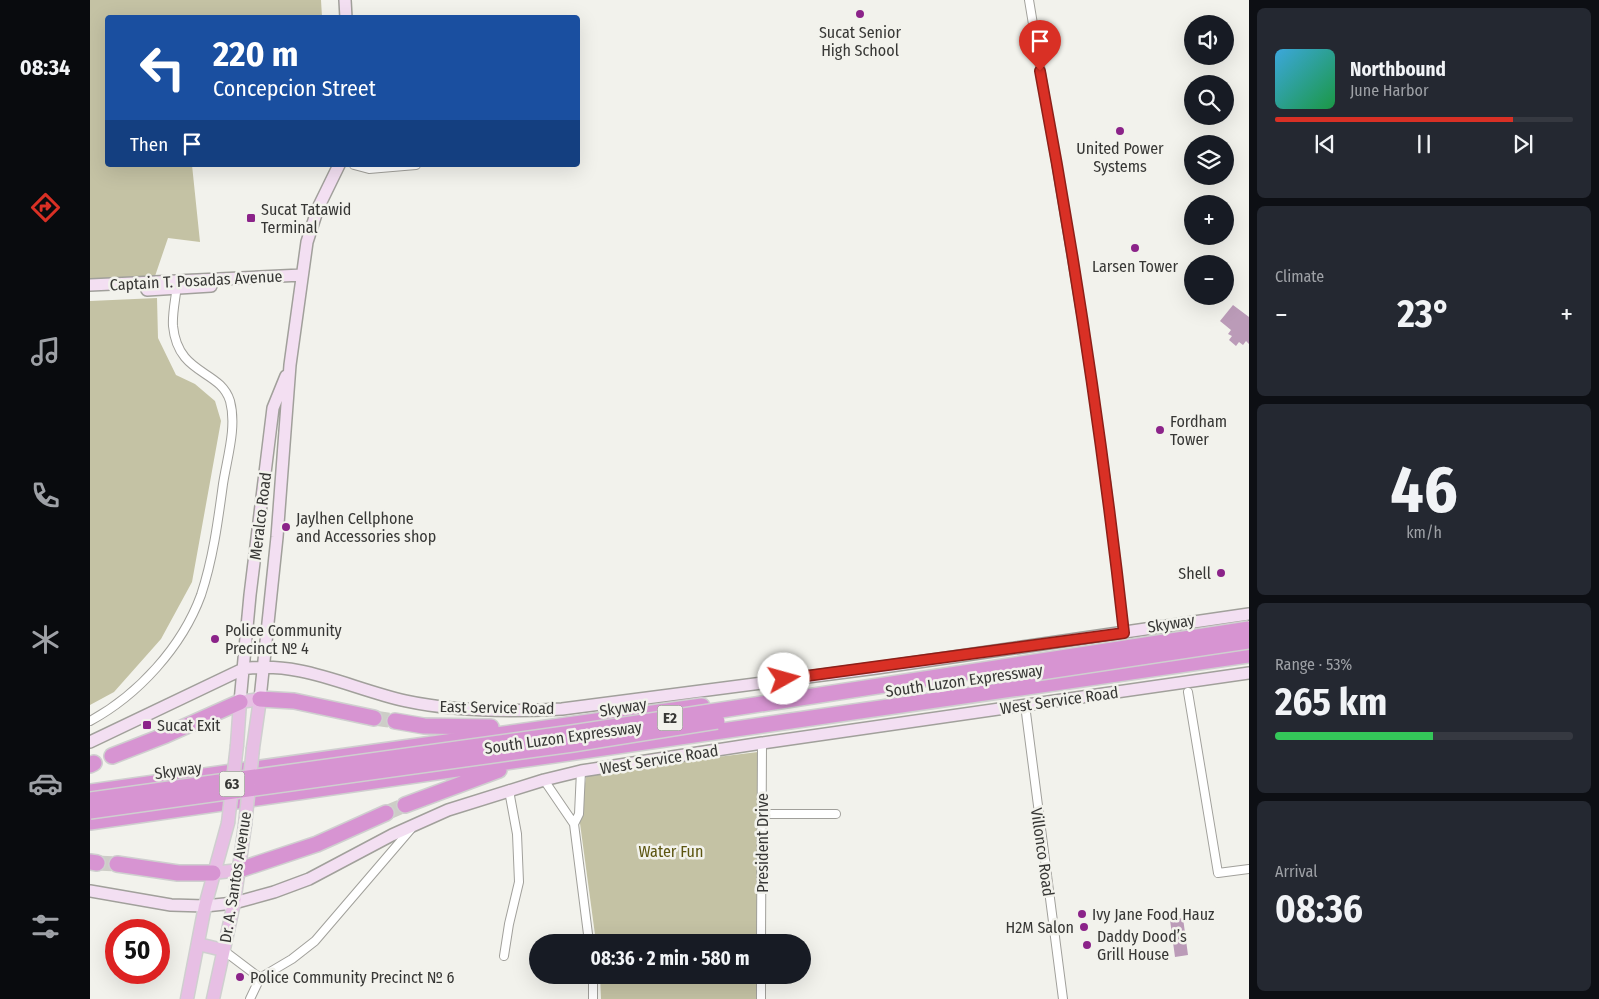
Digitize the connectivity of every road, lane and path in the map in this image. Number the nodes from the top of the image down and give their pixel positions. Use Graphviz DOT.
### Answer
graph roads {
  1 [pos="345,0"];
  2 [pos="1029,0"];
  3 [pos="346,15"];
  4 [pos="338,167"];
  5 [pos="360,167"];
  6 [pos="383,167"];
  7 [pos="302,277"];
  8 [pos="177,284"];
  9 [pos="90,285"];
  10 [pos="90,292"];
  11 [pos="290,365"];
  12 [pos="1249,614"];
  13 [pos="1249,627"];
  14 [pos="1124,633"];
  15 [pos="1249,641"];
  16 [pos="1249,655"];
  17 [pos="264,666"];
  18 [pos="243,670"];
  19 [pos="1249,672"];
  20 [pos="1188,692"];
  21 [pos="260,699"];
  22 [pos="240,702"];
  23 [pos="1025,705"];
  24 [pos="374,718"];
  25 [pos="90,720"];
  26 [pos="395,722"];
  27 [pos="570,724"];
  28 [pos="90,742"];
  29 [pos="762,743"];
  30 [pos="578,752"];
  31 [pos="112,756"];
  32 [pos="581,771"];
  33 [pos="544,780"];
  34 [pos="511,789"];
  35 [pos="90,792"];
  36 [pos="90,800"];
  37 [pos="405,805"];
  38 [pos="90,811"];
  39 [pos="386,813"];
  40 [pos="762,814"];
  41 [pos="836,814"];
  42 [pos="422,821"];
  43 [pos="90,822"];
  44 [pos="574,824"];
  45 [pos="117,864"];
  46 [pos="1249,869"];
  47 [pos="240,870"];
  48 [pos="213,873"];
  49 [pos="90,890"];
  50 [pos="234,903"];
  51 [pos="206,906"];
  52 [pos="589,934"];
  53 [pos="762,934"];
  54 [pos="198,944"];
  55 [pos="223,950"];
  56 [pos="504,956"];
  57 [pos="260,978"];
  58 [pos="593,984"];
  59 [pos="761,984"];
  60 [pos="187,999"];
  61 [pos="213,999"];
  62 [pos="250,999"];
  63 [pos="594,999"];
  64 [pos="761,999"];
  65 [pos="1063,999"];
  1 -- 3 [label="main road"];
  2 -- 14 [label="street"];
  4 -- 7 [label="main road, Meralco Road"];
  5 -- 6 [label="street"];
  7 -- 8 [label="main road, Captain T. Posadas Avenue"];
  7 -- 11 [label="main road, Meralco Road"];
  8 -- 9 [label="main road, Captain T. Posadas Avenue"];
  8 -- 10 [label="main road, Captain T. Posadas Avenue"];
  8 -- 25 [label="street"];
  11 -- 17 [label="main road, Meralco Road"];
  11 -- 18 [label="main road, Meralco Road"];
  12 -- 14 [label="main road, East Service Road"];
  13 -- 27 [label="highway, South Luzon Expressway / E2"];
  13 -- 36 [label="highway, Skyway / E2, bridge"];
  14 -- 17 [label="main road, East Service Road"];
  15 -- 38 [label="highway, Skyway / E2, bridge"];
  16 -- 30 [label="highway, South Luzon Expressway / E2"];
  17 -- 18 [label="main road, East Service Road"];
  17 -- 21 [label="main road, Dr. A. Santos Avenue / 63"];
  18 -- 22 [label="main road, Dr. A. Santos Avenue / 63"];
  18 -- 28 [label="main road, East Service Road"];
  19 -- 23 [label="main road, West Service Road"];
  20 -- 46 [label="street"];
  21 -- 22 [label="main road"];
  21 -- 24 [label="highway"];
  21 -- 47 [label="main road, Dr. A. Santos Avenue / 63, bridge"];
  22 -- 31 [label="highway"];
  22 -- 48 [label="main road, Dr. A. Santos Avenue / 63, bridge"];
  23 -- 29 [label="main road, West Service Road"];
  23 -- 65 [label="street, Villonco Road"];
  26 -- 27 [label="highway"];
  27 -- 35 [label="highway, South Luzon Expressway / E2"];
  29 -- 32 [label="main road, West Service Road"];
  29 -- 40 [label="street, President Drive"];
  30 -- 37 [label="highway"];
  30 -- 43 [label="highway, South Luzon Expressway / E2"];
  32 -- 33 [label="main road, West Service Road"];
  32 -- 44 [label="street"];
  33 -- 34 [label="main road, West Service Road"];
  33 -- 44 [label="street"];
  34 -- 42 [label="main road, West Service Road"];
  34 -- 56 [label="street"];
  39 -- 47 [label="highway"];
  40 -- 41 [label="street"];
  40 -- 53 [label="street, President Drive"];
  42 -- 50 [label="main road, West Service Road"];
  42 -- 57 [label="street"];
  44 -- 52 [label="street"];
  45 -- 48 [label="highway"];
  47 -- 48 [label="main road"];
  47 -- 50 [label="main road, Dr. A. Santos Avenue / 63"];
  48 -- 51 [label="main road, Dr. A. Santos Avenue / 63"];
  49 -- 51 [label="main road, West Service Road"];
  50 -- 51 [label="main road, West Service Road"];
  50 -- 55 [label="main road, Dr. A. Santos Avenue / 63"];
  51 -- 54 [label="main road, Dr. A. Santos Avenue / 63"];
  54 -- 55 [label="main road"];
  54 -- 60 [label="main road, Dr. A. Santos Avenue / 63"];
  55 -- 57 [label="street"];
  55 -- 61 [label="main road, Dr. A. Santos Avenue / 63"];
  57 -- 62 [label="street"];
  58 -- 63 [label="street"];
  59 -- 64 [label="street"];
}
